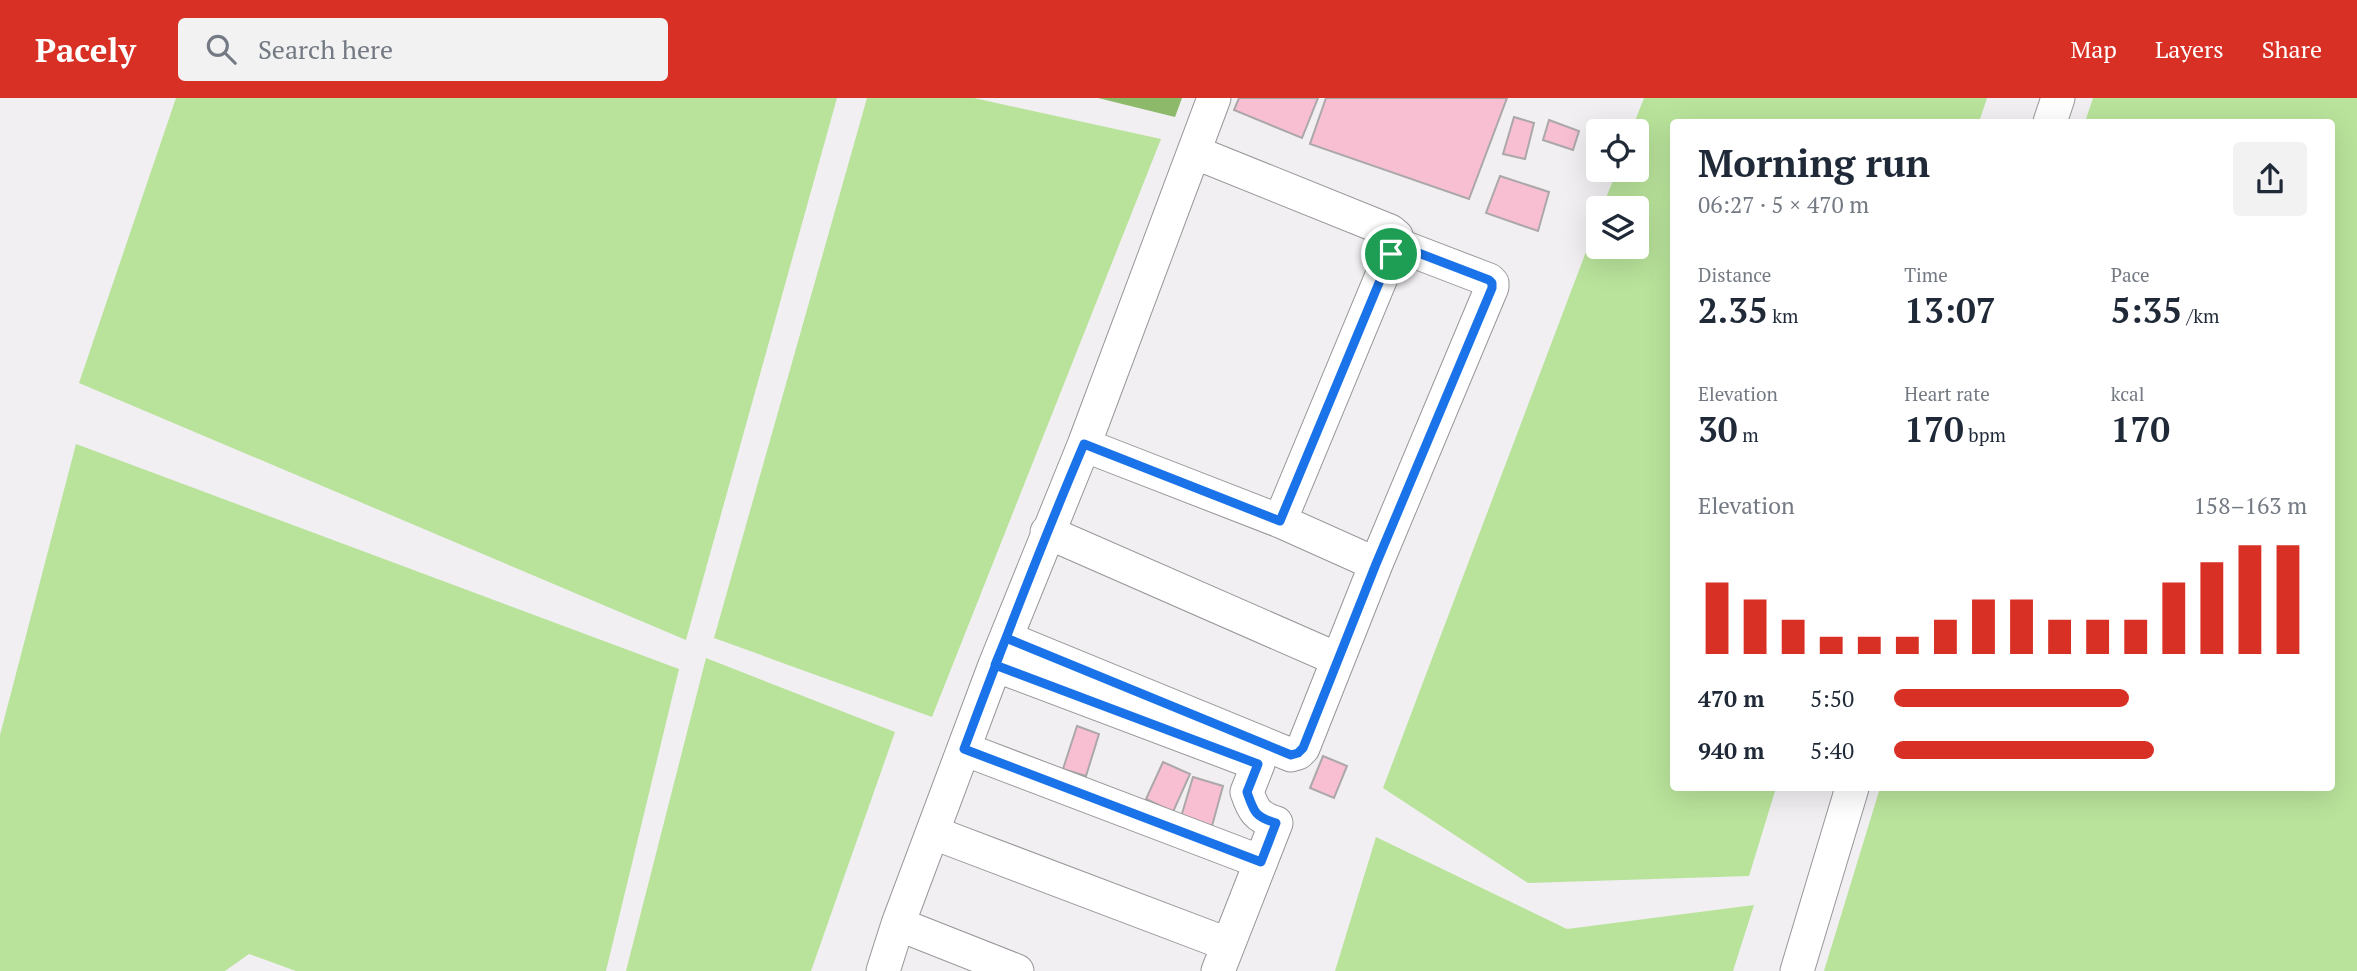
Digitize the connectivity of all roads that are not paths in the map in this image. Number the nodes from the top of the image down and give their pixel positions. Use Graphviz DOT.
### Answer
graph roads {
  1 [pos="1214,98"];
  2 [pos="2058,98"];
  3 [pos="2051,119"];
  4 [pos="1194,152"];
  5 [pos="1395,244"];
  6 [pos="1084,444"];
  7 [pos="1280,521"];
  8 [pos="1047,532"];
  9 [pos="1376,564"];
  10 [pos="1001,652"];
  11 [pos="1337,659"];
  12 [pos="964,749"];
  13 [pos="1851,791"];
  14 [pos="934,832"];
  15 [pos="1261,862"];
  16 [pos="898,924"];
  17 [pos="1222,958"];
  18 [pos="883,971"];
  19 [pos="1017,971"];
  20 [pos="1797,971"];
  1 -- 4 [label="street"];
  2 -- 3 [label="street"];
  4 -- 5 [label="street"];
  4 -- 6 [label="street"];
  5 -- 7 [label="street"];
  5 -- 9 [label="street"];
  6 -- 7 [label="street"];
  6 -- 8 [label="street"];
  7 -- 9 [label="street"];
  8 -- 10 [label="street"];
  8 -- 11 [label="street"];
  9 -- 11 [label="street"];
  10 -- 11 [label="street"];
  10 -- 12 [label="street"];
  10 -- 15 [label="street"];
  12 -- 14 [label="street"];
  12 -- 15 [label="street"];
  13 -- 20 [label="street"];
  14 -- 16 [label="street"];
  14 -- 17 [label="street"];
  15 -- 17 [label="street"];
  16 -- 18 [label="street"];
  16 -- 19 [label="street"];
}
